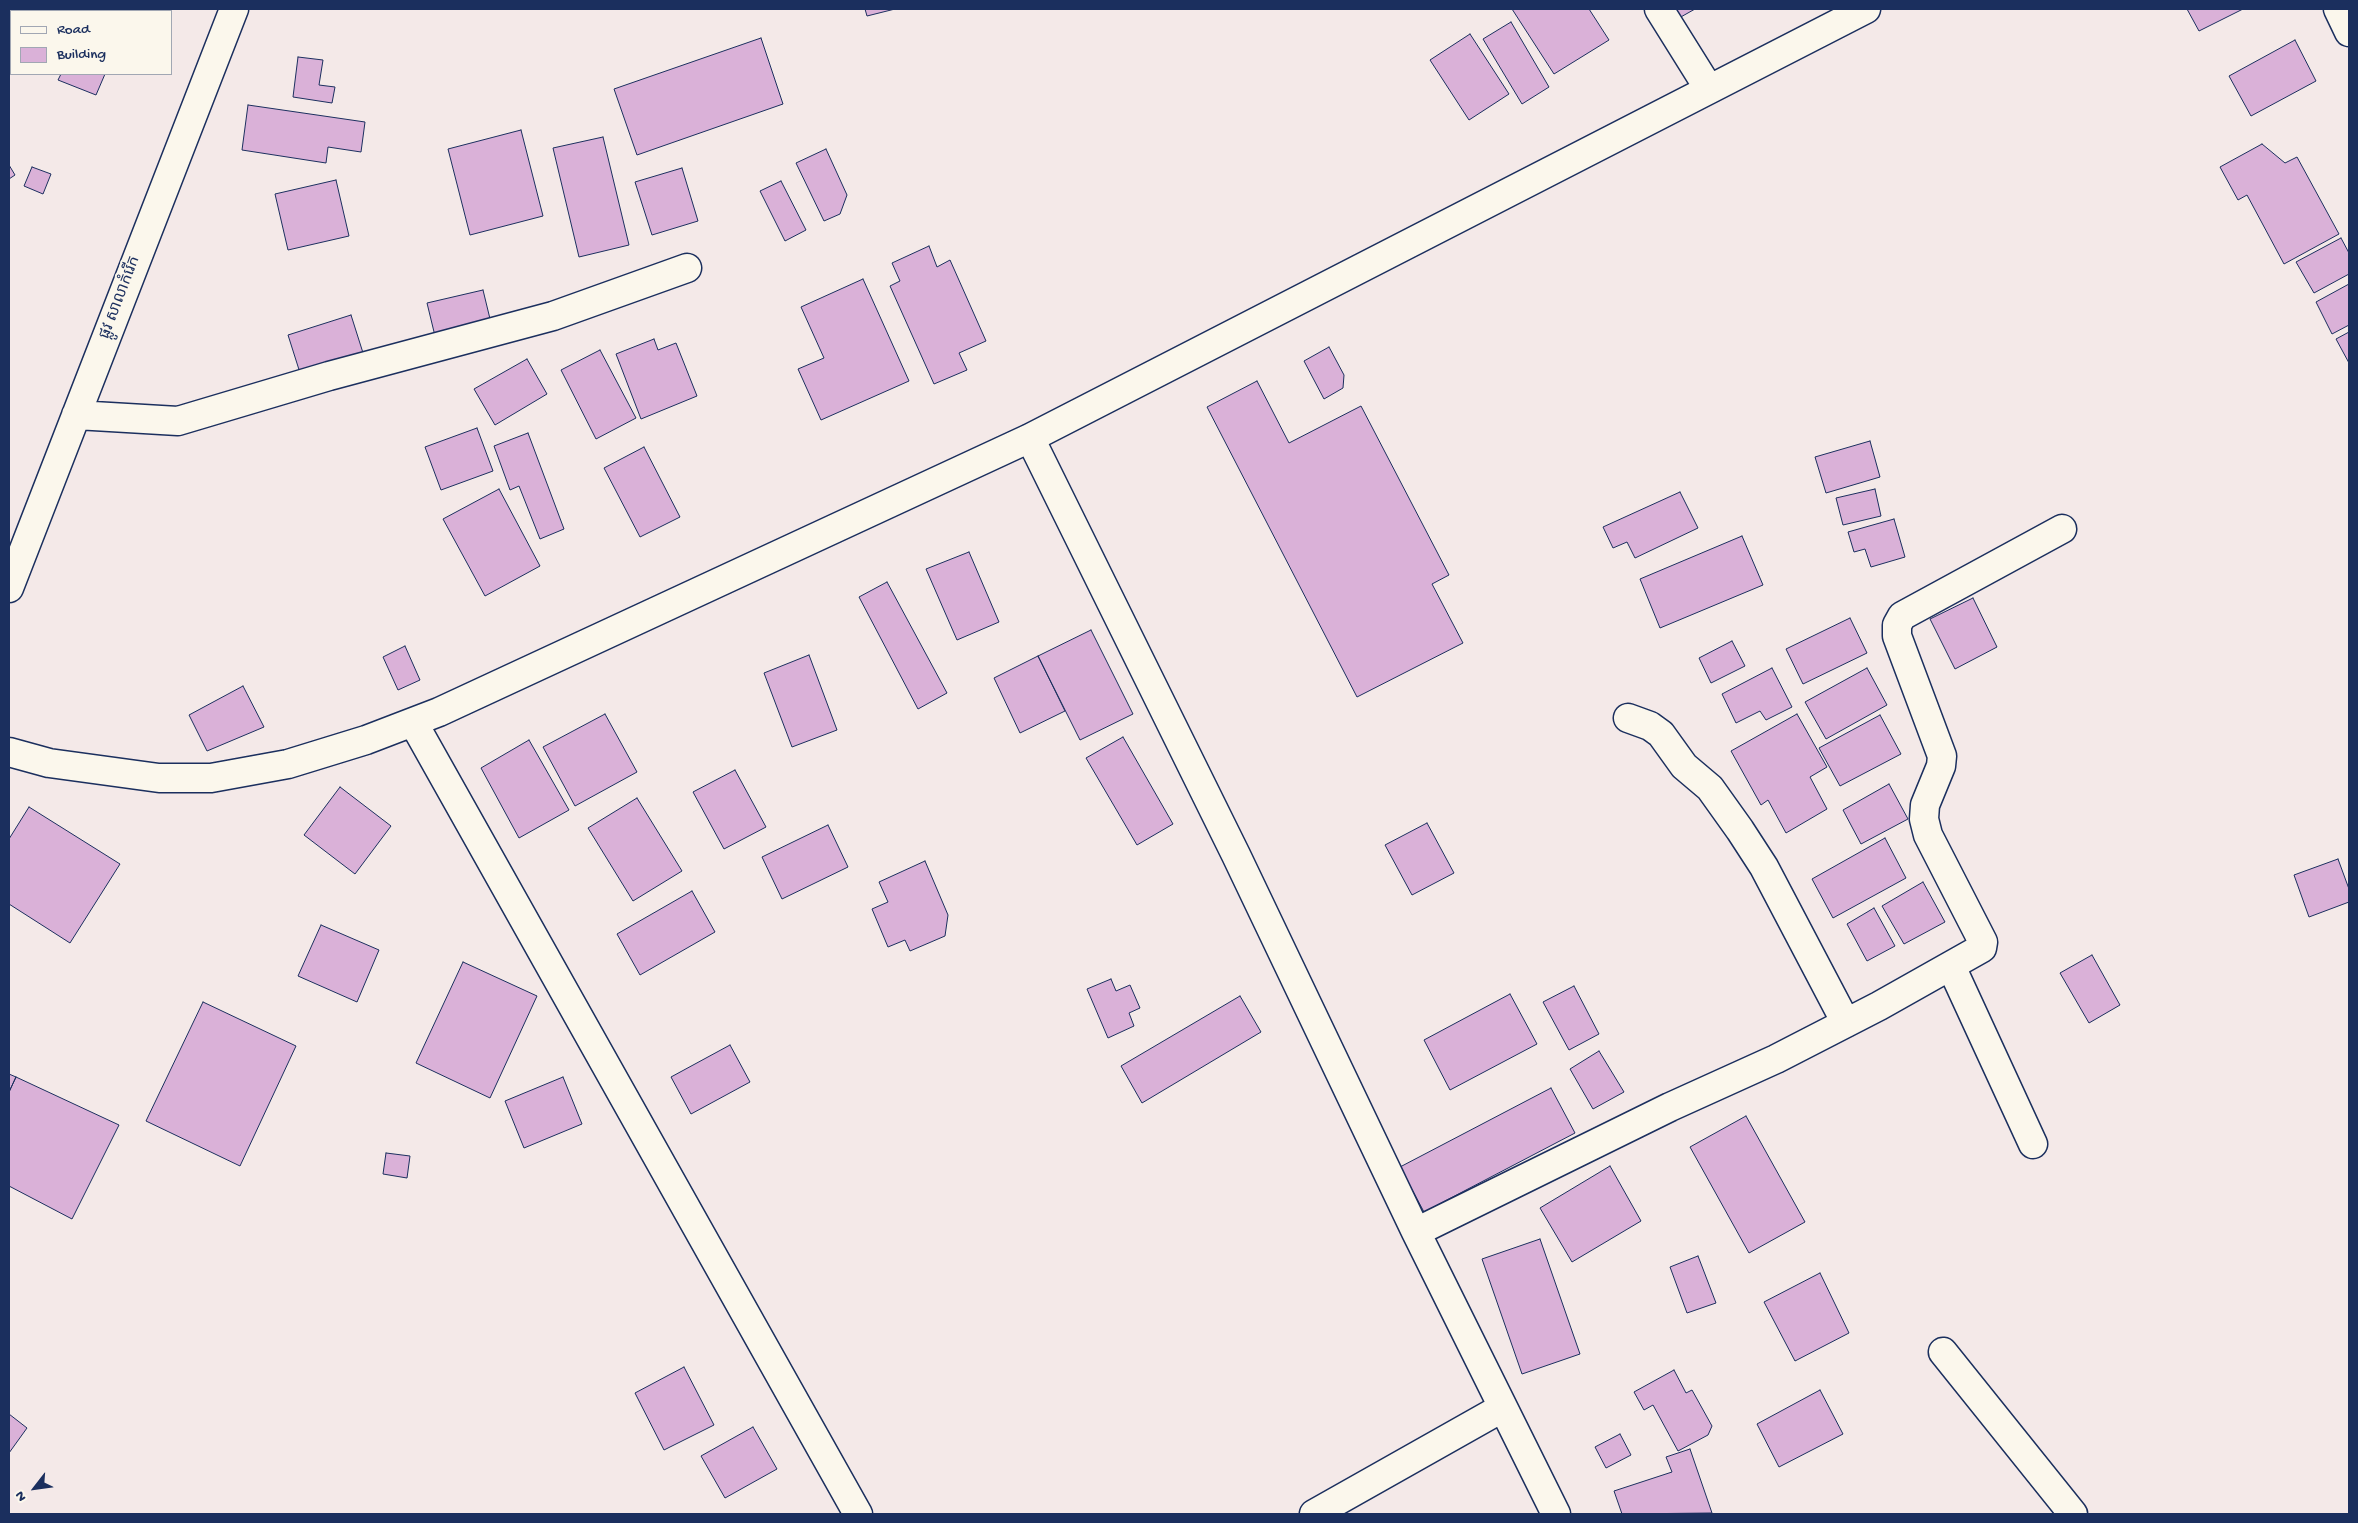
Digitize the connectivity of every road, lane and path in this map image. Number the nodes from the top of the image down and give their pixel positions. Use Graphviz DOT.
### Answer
graph roads {
  1 [pos="234,9"];
  2 [pos="1659,9"];
  3 [pos="1866,9"];
  4 [pos="2338,9"];
  5 [pos="2349,32"];
  6 [pos="1709,89"];
  7 [pos="687,268"];
  8 [pos="76,415"];
  9 [pos="1030,438"];
  10 [pos="2062,529"];
  11 [pos="9,588"];
  12 [pos="1628,718"];
  13 [pos="413,722"];
  14 [pos="9,752"];
  15 [pos="1951,966"];
  16 [pos="1846,1023"];
  17 [pos="2032,1144"];
  18 [pos="1416,1232"];
  19 [pos="1943,1352"];
  20 [pos="1502,1408"];
  21 [pos="858,1514"];
  22 [pos="1314,1514"];
  23 [pos="1556,1514"];
  24 [pos="2073,1514"];
  1 -- 8 [label="street, ផ្លូវ សាលាកំរើក"];
  2 -- 6 [label="street"];
  3 -- 6 [label="street"];
  4 -- 5 [label="street"];
  6 -- 9 [label="street"];
  7 -- 8 [label="street"];
  8 -- 11 [label="street, ផ្លូវ សាលាកំរើក"];
  9 -- 13 [label="street"];
  9 -- 18 [label="street"];
  10 -- 15 [label="street"];
  12 -- 16 [label="street"];
  13 -- 14 [label="street"];
  13 -- 21 [label="street"];
  15 -- 16 [label="street"];
  15 -- 17 [label="street"];
  16 -- 18 [label="street"];
  18 -- 20 [label="street"];
  19 -- 24 [label="street"];
  20 -- 22 [label="street"];
  20 -- 23 [label="street"];
}
